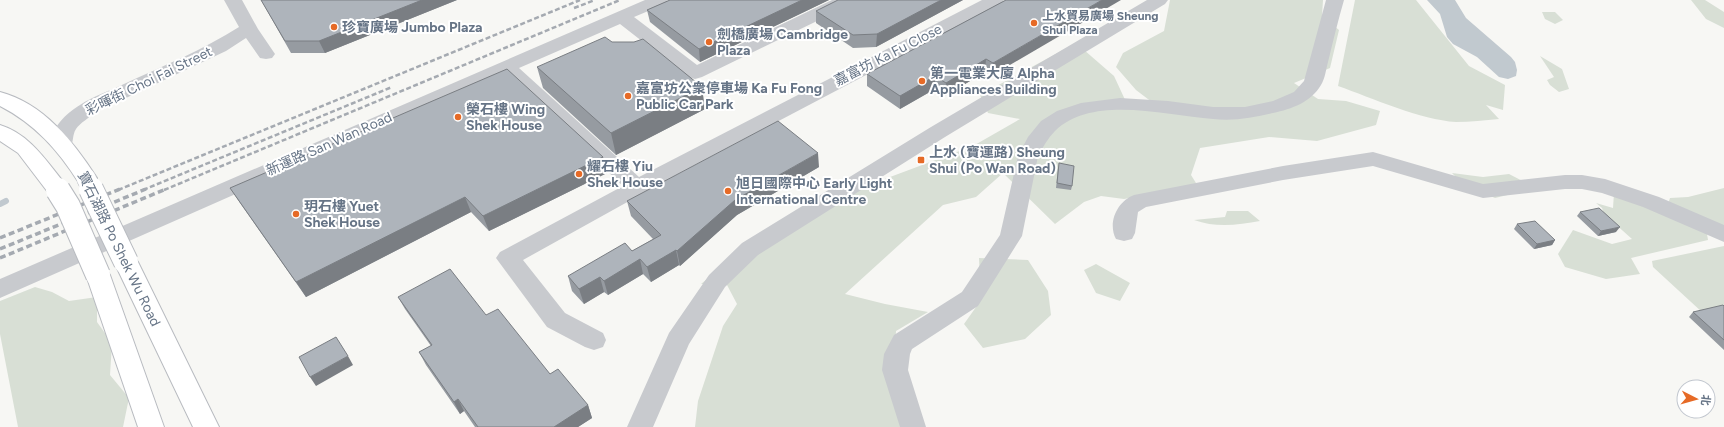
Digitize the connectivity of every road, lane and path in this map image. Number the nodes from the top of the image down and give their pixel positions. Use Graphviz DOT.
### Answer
graph roads {
  1 [pos="233,0"];
  2 [pos="659,0"];
  3 [pos="846,0"];
  4 [pos="995,0"];
  5 [pos="1159,0"];
  6 [pos="1335,0"];
  7 [pos="621,16"];
  8 [pos="249,29"];
  9 [pos="266,54"];
  10 [pos="506,66"];
  11 [pos="0,98"];
  12 [pos="0,132"];
  13 [pos="63,143"];
  14 [pos="637,187"];
  15 [pos="1124,233"];
  16 [pos="1724,234"];
  17 [pos="0,289"];
  18 [pos="594,340"];
  19 [pos="152,427"];
  20 [pos="206,427"];
  21 [pos="640,427"];
  22 [pos="913,427"];
  1 -- 8 [label="street"];
  2 -- 7 [label="street, 新運路 San Wan Road"];
  3 -- 7 [label="street"];
  4 -- 14 [label="street, 嘉富坊 Ka Fu Close"];
  5 -- 21 [label="street"];
  6 -- 22 [label="street"];
  7 -- 10 [label="street, 新運路 San Wan Road"];
  8 -- 9 [label="street"];
  8 -- 13 [label="street, 彩暉街 Choi Fai Street"];
  10 -- 14 [label="street"];
  10 -- 17 [label="street, 新運路 San Wan Road"];
  11 -- 13 [label="main road, 寶石湖路 Po Shek Wu Road"];
  12 -- 19 [label="main road, 寶石湖路 Po Shek Wu Road, bridge"];
  13 -- 20 [label="main road, 寶石湖路 Po Shek Wu Road, bridge"];
  14 -- 18 [label="street, 嘉富坊 Ka Fu Close"];
  15 -- 16 [label="street"];
}
